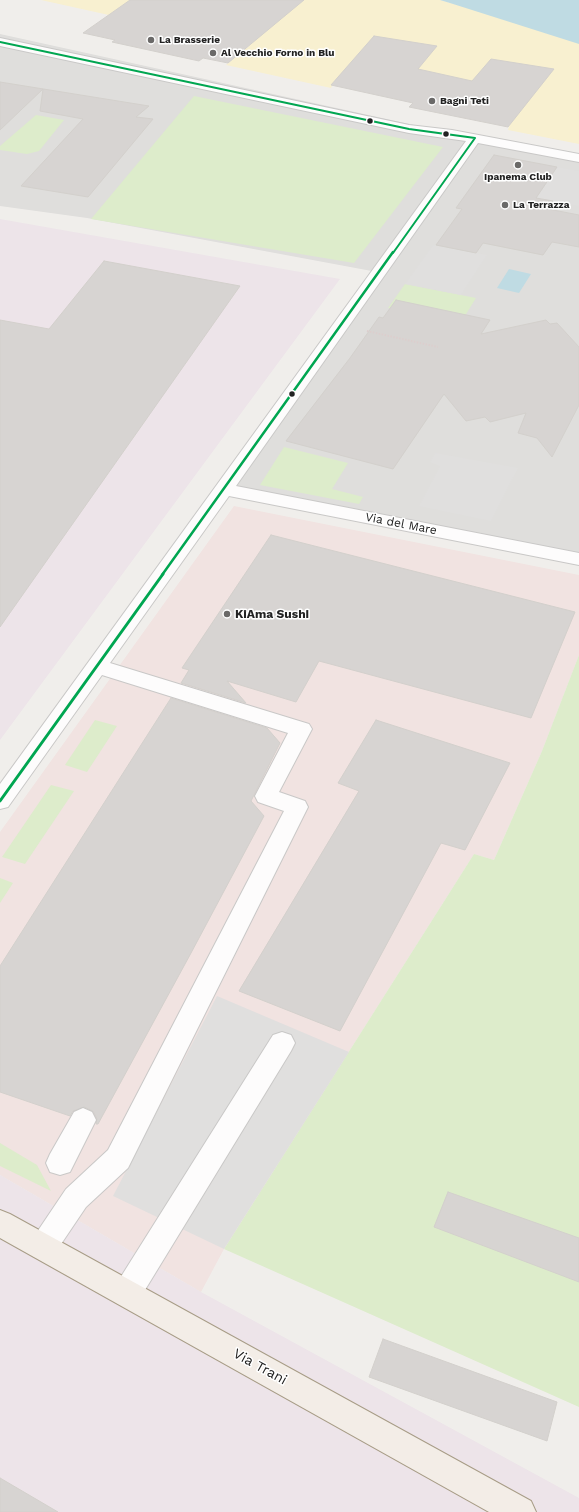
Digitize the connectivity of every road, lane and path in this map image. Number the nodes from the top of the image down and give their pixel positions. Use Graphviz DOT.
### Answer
graph roads {
  1 [pos="0,34"];
  2 [pos="0,42"];
  3 [pos="39,46"];
  4 [pos="475,138"];
  5 [pos="579,158"];
  6 [pos="367,331"];
  7 [pos="438,347"];
  8 [pos="224,489"];
  9 [pos="579,559"];
  10 [pos="97,666"];
  11 [pos="0,801"];
  12 [pos="282,1043"];
  13 [pos="83,1120"];
  14 [pos="60,1163"];
  15 [pos="0,1223"];
  16 [pos="43,1247"];
  17 [pos="127,1293"];
  18 [pos="520,1512"];
  1 -- 3 [label="street"];
  2 -- 3 [label="street"];
  3 -- 4 [label="street"];
  4 -- 5 [label="street"];
  4 -- 8 [label="street"];
  6 -- 7 [label="path"];
  8 -- 9 [label="street, Via del Mare"];
  8 -- 10 [label="street"];
  10 -- 11 [label="street"];
  10 -- 16 [label="street"];
  12 -- 17 [label="street"];
  13 -- 14 [label="street"];
  15 -- 16 [label="main road, Via Trani"];
  16 -- 17 [label="main road, Via Trani"];
  17 -- 18 [label="main road, Via Trani"];
}
